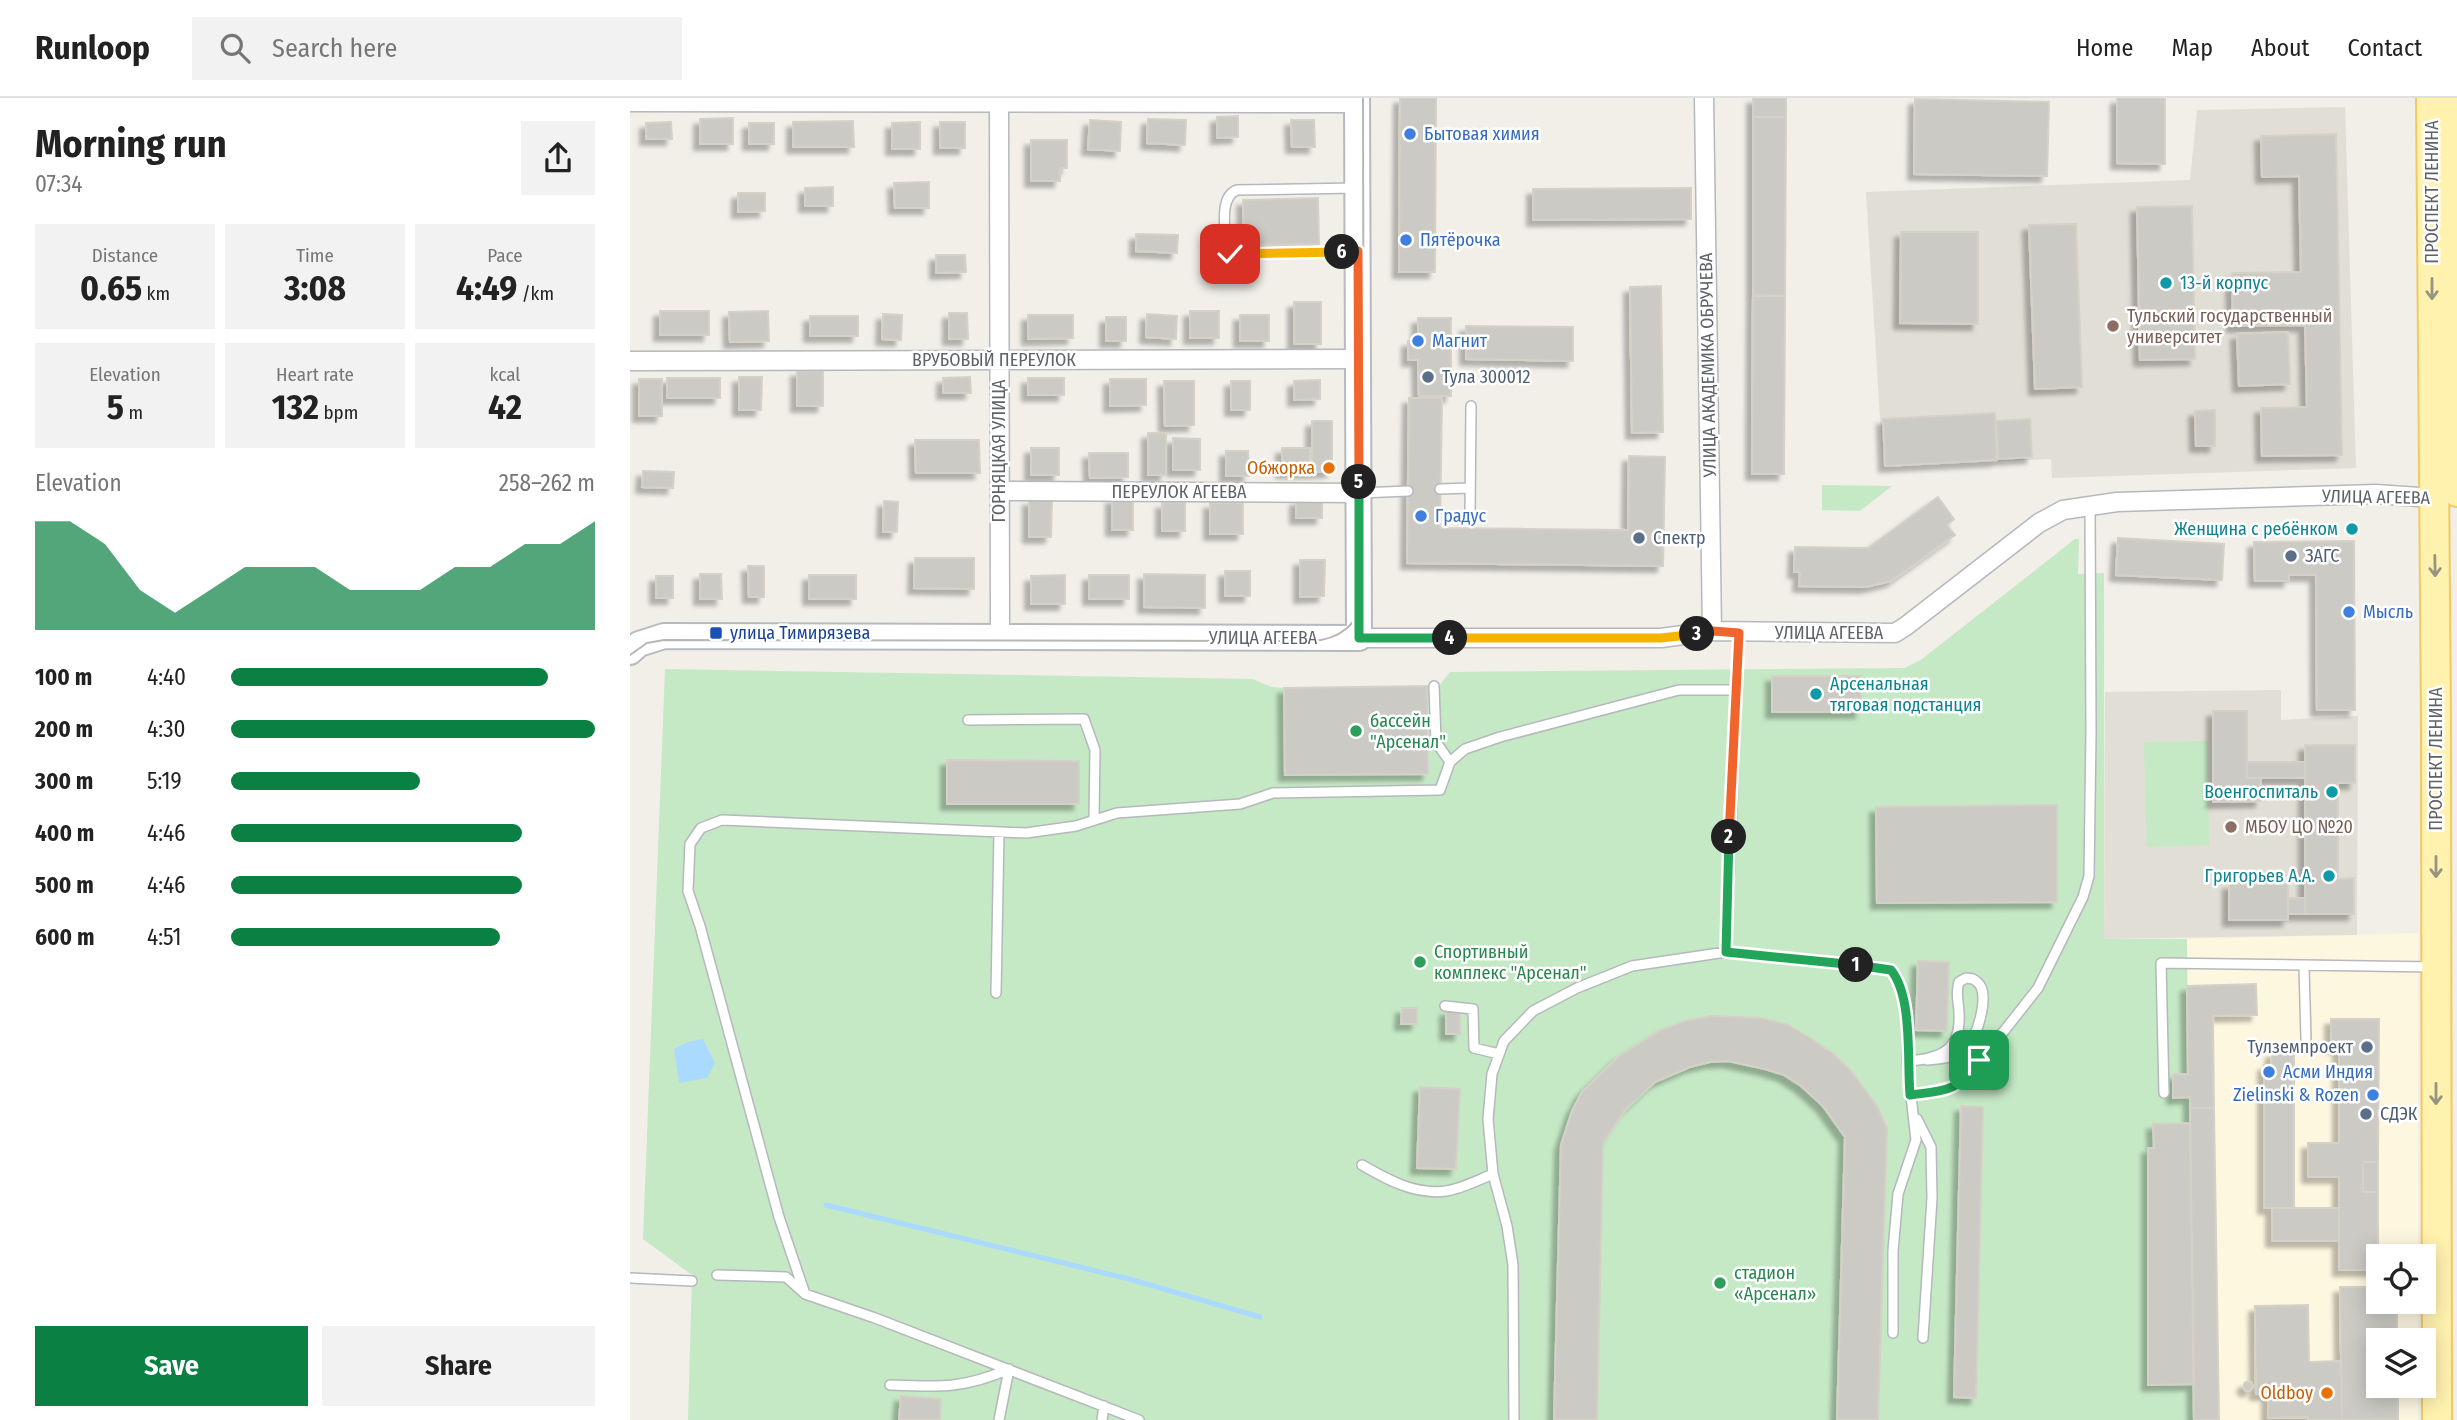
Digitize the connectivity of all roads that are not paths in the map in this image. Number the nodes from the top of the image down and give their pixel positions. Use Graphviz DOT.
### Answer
graph roads {
  1 [pos="1704,98"];
  2 [pos="2431,98"];
  3 [pos="2455,98"];
  4 [pos="999,100"];
  5 [pos="1357,101"];
  6 [pos="630,102"];
  7 [pos="1340,188"];
  8 [pos="1358,251"];
  9 [pos="999,359"];
  10 [pos="1359,359"];
  11 [pos="630,361"];
  12 [pos="1471,406"];
  13 [pos="1470,488"];
  14 [pos="1440,489"];
  15 [pos="1000,491"];
  16 [pos="1408,491"];
  17 [pos="1359,493"];
  18 [pos="2449,496"];
  19 [pos="2090,506"];
  20 [pos="1470,513"];
  21 [pos="1713,631"];
  22 [pos="1739,633"];
  23 [pos="630,635"];
  24 [pos="656,637"];
  25 [pos="1000,637"];
  26 [pos="1359,638"];
  27 [pos="630,652"];
  28 [pos="1434,686"];
  29 [pos="1736,690"];
  30 [pos="968,719"];
  31 [pos="1450,762"];
  32 [pos="1094,820"];
  33 [pos="999,832"];
  34 [pos="1726,952"];
  35 [pos="2304,967"];
  36 [pos="2436,967"];
  37 [pos="996,993"];
  38 [pos="1445,1006"];
  39 [pos="2306,1039"];
  40 [pos="1499,1054"];
  41 [pos="1927,1060"];
  42 [pos="1907,1061"];
  43 [pos="2164,1093"];
  44 [pos="1910,1095"];
  45 [pos="1362,1165"];
  46 [pos="1493,1174"];
  47 [pos="717,1275"];
  48 [pos="630,1278"];
  49 [pos="692,1281"];
  50 [pos="805,1294"];
  51 [pos="1893,1333"];
  52 [pos="1923,1338"];
  53 [pos="1009,1369"];
  54 [pos="890,1385"];
  55 [pos="1104,1406"];
  56 [pos="999,1420"];
  57 [pos="1102,1420"];
  58 [pos="1139,1420"];
  59 [pos="1514,1420"];
  60 [pos="2437,1420"];
  1 -- 21 [label="street, УЛИЦА АКАДЕМИКА ОБРУЧЕВА"];
  2 -- 18 [label="main road, ПРОСПЕКТ ЛЕНИНА, one-way"];
  3 -- 18 [label="main road, ПРОСПЕКТ ЛЕНИНА"];
  4 -- 5 [label="street"];
  4 -- 6 [label="street"];
  4 -- 9 [label="street, ГОРНЯЦКАЯ УЛИЦА"];
  5 -- 7 [label="street"];
  7 -- 8 [label="street"];
  7 -- 8 [label="lane"];
  8 -- 10 [label="street"];
  9 -- 10 [label="street, ВРУБОВЫЙ ПЕРЕУЛОК"];
  9 -- 11 [label="street, ВРУБОВЫЙ ПЕРЕУЛОК"];
  9 -- 15 [label="street, ГОРНЯЦКАЯ УЛИЦА"];
  10 -- 17 [label="street"];
  12 -- 13 [label="lane"];
  13 -- 14 [label="lane"];
  13 -- 20 [label="lane"];
  15 -- 17 [label="street, ПЕРЕУЛОК АГЕЕВА"];
  15 -- 25 [label="street, ГОРНЯЦКАЯ УЛИЦА"];
  16 -- 17 [label="lane"];
  17 -- 26 [label="street"];
  18 -- 19 [label="street, УЛИЦА АГЕЕВА"];
  18 -- 36 [label="main road, ПРОСПЕКТ ЛЕНИНА, one-way"];
  19 -- 22 [label="street, УЛИЦА АГЕЕВА"];
  19 -- 44 [label="lane"];
  21 -- 22 [label="street, УЛИЦА АГЕЕВА"];
  21 -- 26 [label="street, УЛИЦА АГЕЕВА"];
  22 -- 29 [label="lane"];
  23 -- 24 [label="street, УЛИЦА АГЕЕВА"];
  24 -- 25 [label="street, УЛИЦА АГЕЕВА"];
  24 -- 27 [label="street, УЛИЦА АГЕЕВА"];
  25 -- 26 [label="street, УЛИЦА АГЕЕВА"];
  28 -- 31 [label="lane"];
  29 -- 31 [label="lane"];
  29 -- 34 [label="lane"];
  30 -- 32 [label="lane"];
  31 -- 32 [label="lane"];
  32 -- 33 [label="lane"];
  33 -- 37 [label="lane"];
  33 -- 50 [label="lane"];
  34 -- 40 [label="lane"];
  34 -- 42 [label="lane"];
  35 -- 36 [label="lane"];
  35 -- 39 [label="lane"];
  35 -- 43 [label="lane"];
  36 -- 60 [label="main road, ПРОСПЕКТ ЛЕНИНА, one-way"];
  38 -- 40 [label="lane"];
  40 -- 46 [label="lane"];
  41 -- 41 [label="lane"];
  41 -- 42 [label="lane"];
  42 -- 44 [label="lane"];
  44 -- 51 [label="lane"];
  44 -- 52 [label="lane"];
  45 -- 46 [label="lane"];
  46 -- 59 [label="lane"];
  47 -- 50 [label="lane"];
  48 -- 49 [label="lane"];
  50 -- 53 [label="lane"];
  53 -- 54 [label="lane"];
  53 -- 55 [label="lane"];
  53 -- 56 [label="lane"];
  55 -- 57 [label="lane"];
  55 -- 58 [label="lane"];
}
